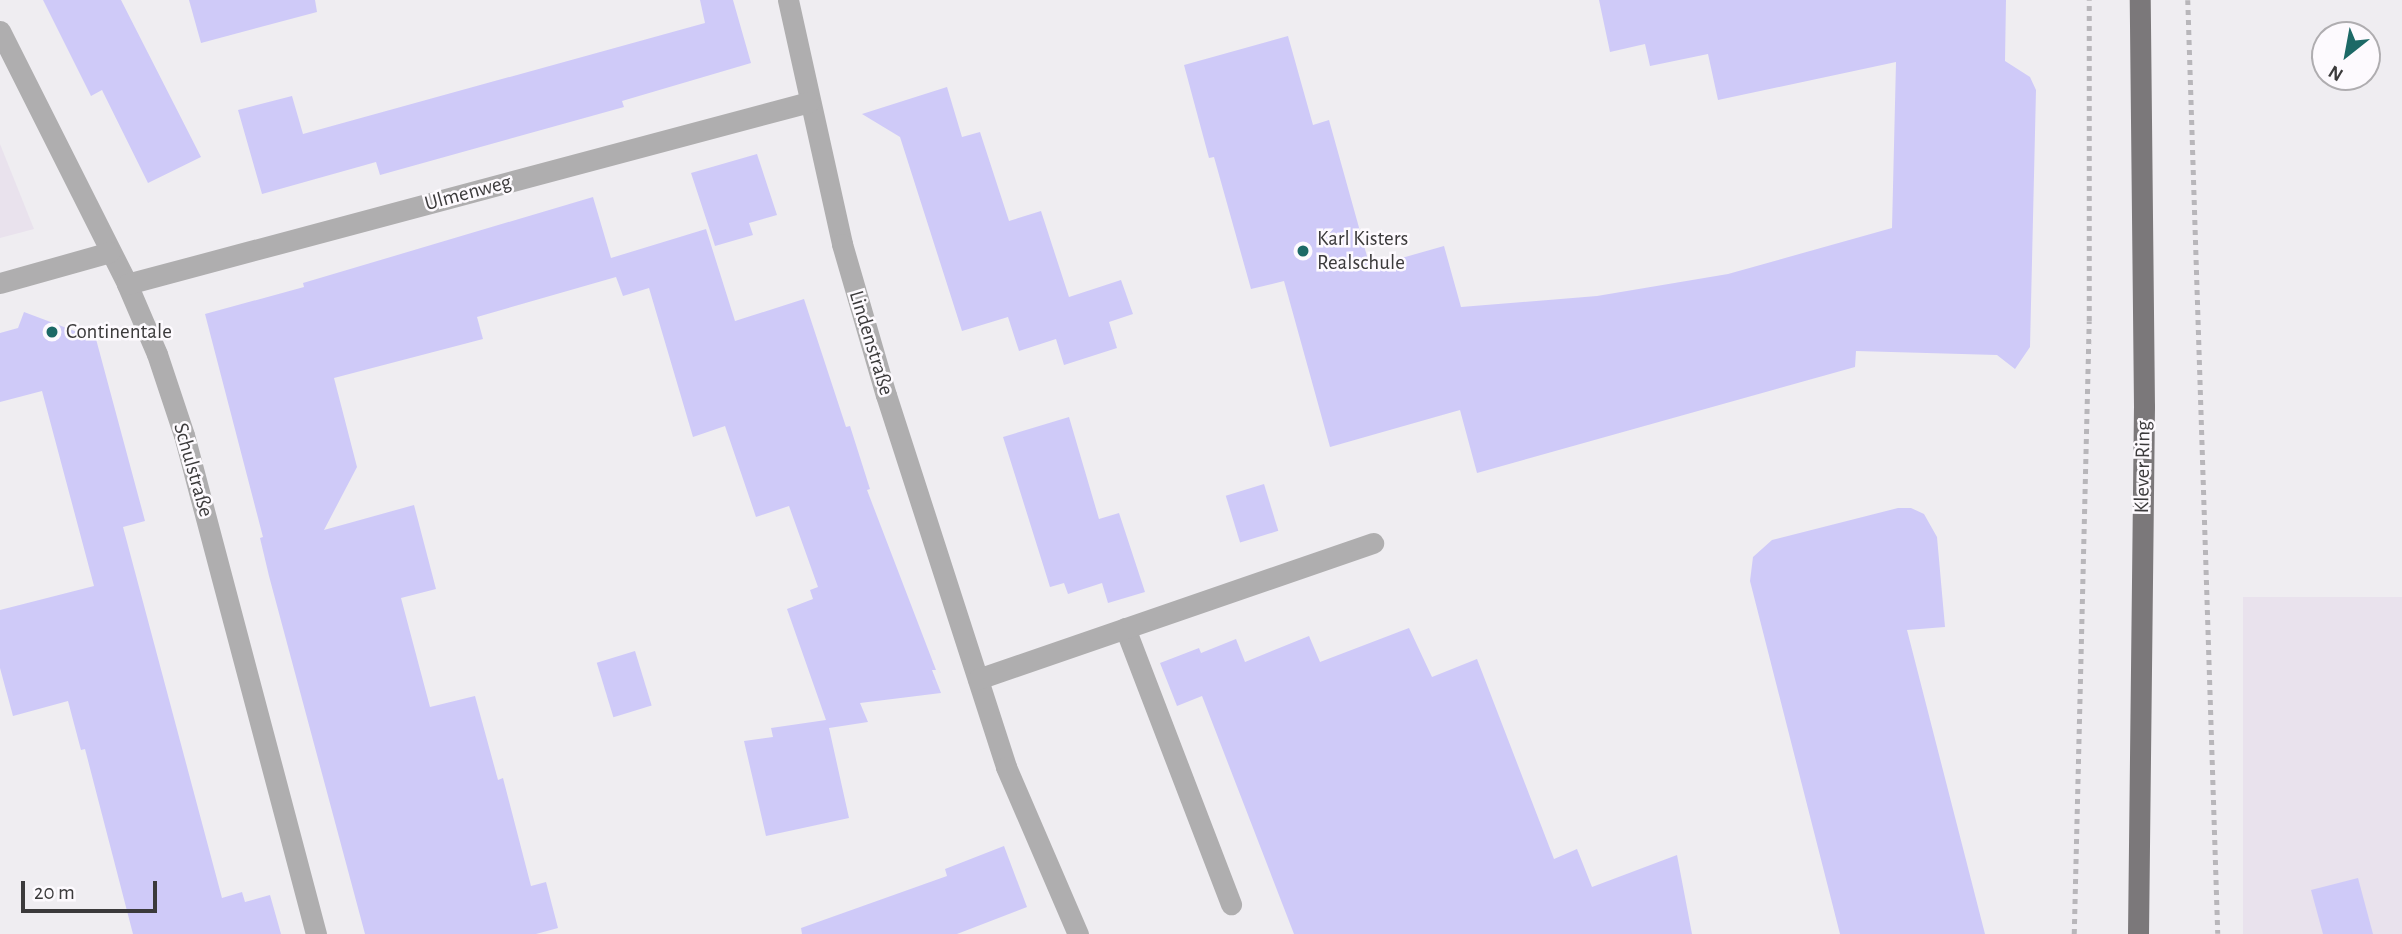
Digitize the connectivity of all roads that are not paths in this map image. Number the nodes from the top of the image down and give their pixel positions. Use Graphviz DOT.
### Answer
graph roads {
  1 [pos="788,0"];
  2 [pos="2140,0"];
  3 [pos="0,31"];
  4 [pos="809,102"];
  5 [pos="110,252"];
  6 [pos="0,283"];
  7 [pos="127,284"];
  8 [pos="1373,542"];
  9 [pos="1125,628"];
  10 [pos="978,679"];
  11 [pos="1231,904"];
  12 [pos="316,934"];
  13 [pos="1078,934"];
  14 [pos="2138,934"];
  1 -- 4 [label="street, Lindenstraße"];
  2 -- 14 [label="main road, Klever Ring"];
  3 -- 5 [label="street, Schulstraße"];
  4 -- 7 [label="street, Ulmenweg"];
  4 -- 10 [label="street, Lindenstraße"];
  5 -- 6 [label="street"];
  5 -- 7 [label="street, Schulstraße"];
  7 -- 12 [label="street, Schulstraße"];
  8 -- 9 [label="street"];
  9 -- 10 [label="street"];
  9 -- 11 [label="street"];
  10 -- 13 [label="street, Lindenstraße"];
}
